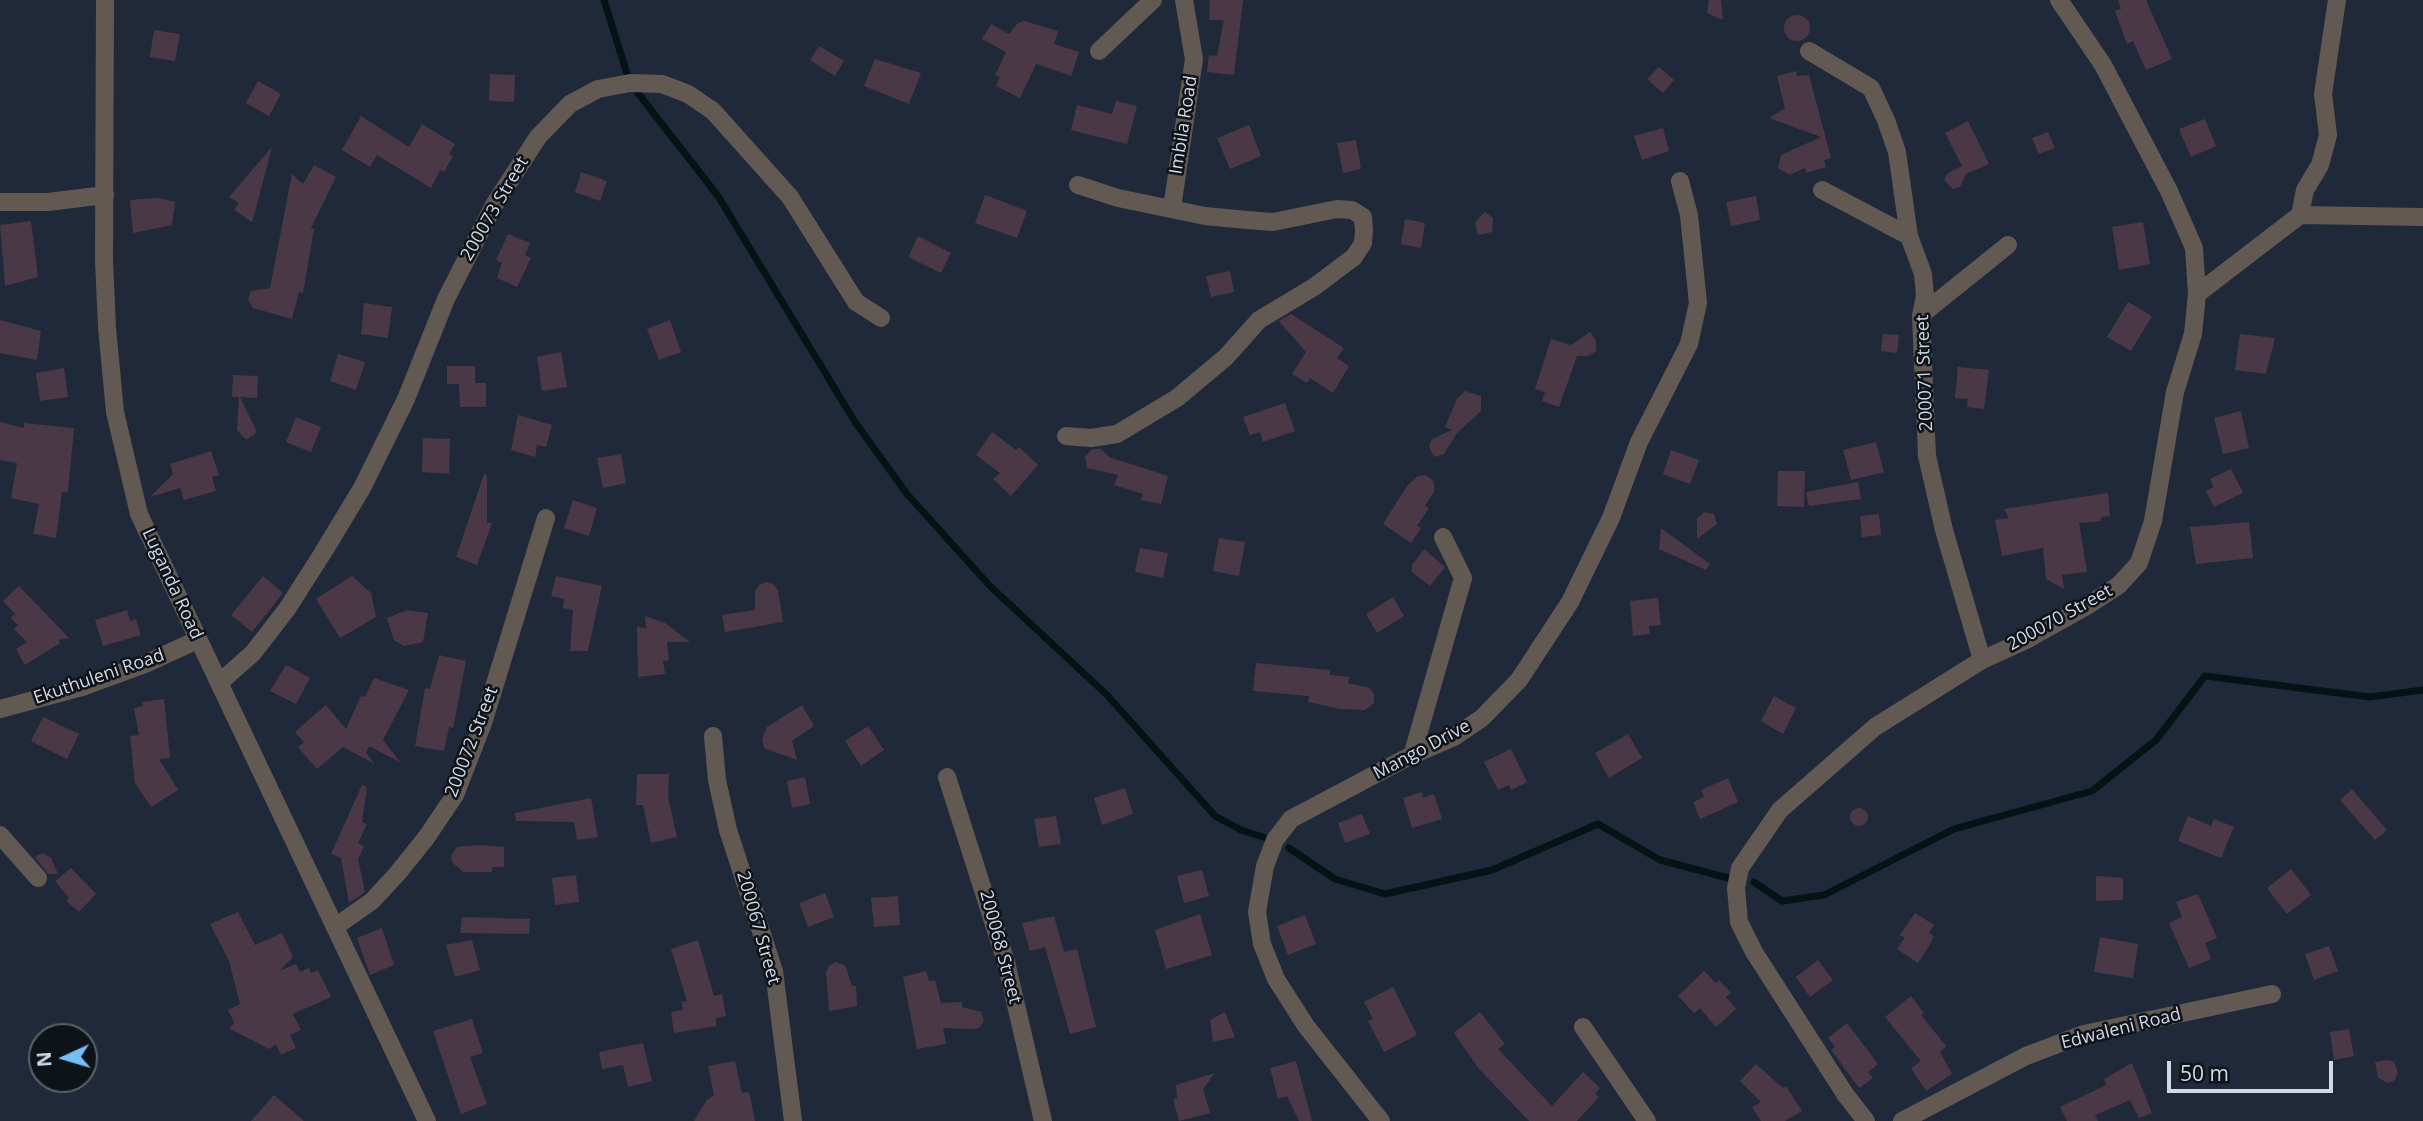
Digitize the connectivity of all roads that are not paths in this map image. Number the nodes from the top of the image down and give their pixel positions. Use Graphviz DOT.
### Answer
graph roads {
  1 [pos="105,0"];
  2 [pos="1153,0"];
  3 [pos="1184,0"];
  4 [pos="2059,0"];
  5 [pos="2337,0"];
  6 [pos="1099,51"];
  7 [pos="1809,51"];
  8 [pos="1680,181"];
  9 [pos="1078,185"];
  10 [pos="1822,190"];
  11 [pos="106,195"];
  12 [pos="0,202"];
  13 [pos="1172,208"];
  14 [pos="2300,215"];
  15 [pos="2423,217"];
  16 [pos="1909,236"];
  17 [pos="2008,245"];
  18 [pos="2197,293"];
  19 [pos="1921,316"];
  20 [pos="881,318"];
  21 [pos="1066,436"];
  22 [pos="546,518"];
  23 [pos="1443,537"];
  24 [pos="197,640"];
  25 [pos="1982,660"];
  26 [pos="219,683"];
  27 [pos="0,709"];
  28 [pos="713,737"];
  29 [pos="1412,756"];
  30 [pos="947,777"];
  31 [pos="0,835"];
  32 [pos="38,878"];
  33 [pos="335,927"];
  34 [pos="2272,994"];
  35 [pos="1583,1027"];
  36 [pos="427,1121"];
  37 [pos="793,1121"];
  38 [pos="1044,1121"];
  39 [pos="1381,1121"];
  40 [pos="1647,1121"];
  41 [pos="1866,1121"];
  42 [pos="1902,1121"];
  1 -- 11 [label="street, Luganda Road"];
  2 -- 6 [label="street"];
  3 -- 13 [label="street, Imbila Road"];
  4 -- 18 [label="street, 200070 Street"];
  5 -- 14 [label="street"];
  7 -- 16 [label="street, 200071 Street"];
  8 -- 29 [label="street, Mango Drive"];
  9 -- 13 [label="street"];
  10 -- 16 [label="street"];
  11 -- 12 [label="street"];
  11 -- 24 [label="street, Luganda Road"];
  13 -- 21 [label="street"];
  14 -- 15 [label="street"];
  14 -- 18 [label="street"];
  16 -- 19 [label="street, 200071 Street"];
  17 -- 19 [label="street"];
  18 -- 25 [label="street, 200070 Street"];
  19 -- 25 [label="street, 200071 Street"];
  20 -- 26 [label="street, 200073 Street"];
  22 -- 33 [label="street, 200072 Street"];
  23 -- 29 [label="street"];
  24 -- 26 [label="street, Luganda Road"];
  24 -- 27 [label="street, Ekuthuleni Road"];
  25 -- 41 [label="street, 200070 Street"];
  26 -- 33 [label="street, Luganda Road"];
  28 -- 37 [label="street, 200067 Street"];
  29 -- 39 [label="street, Mango Drive"];
  30 -- 38 [label="street, 200068 Street"];
  31 -- 32 [label="street"];
  33 -- 36 [label="street, Luganda Road"];
  34 -- 42 [label="street, Edwaleni Road"];
  35 -- 40 [label="street"];
}
